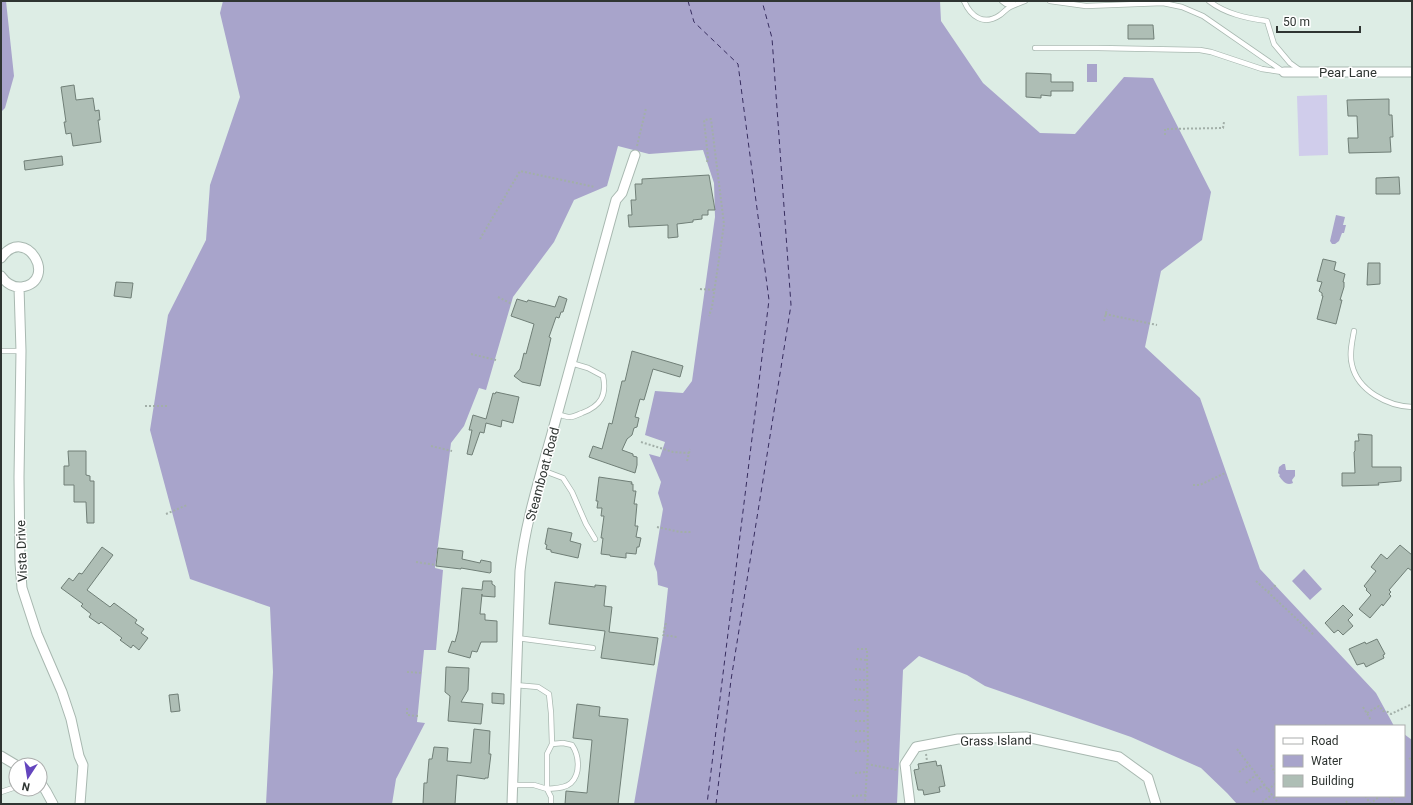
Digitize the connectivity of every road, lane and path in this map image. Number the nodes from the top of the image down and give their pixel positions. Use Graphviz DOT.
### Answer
graph roads {
  1 [pos="964,1"];
  2 [pos="1002,1"];
  3 [pos="1025,1"];
  4 [pos="1050,1"];
  5 [pos="1209,1"];
  6 [pos="1019,3"];
  7 [pos="1035,48"];
  8 [pos="1284,72"];
  9 [pos="1302,72"];
  10 [pos="1412,72"];
  11 [pos="646,108"];
  12 [pos="1224,122"];
  13 [pos="1165,135"];
  14 [pos="635,155"];
  15 [pos="707,162"];
  16 [pos="595,187"];
  17 [pos="480,239"];
  18 [pos="1,258"];
  19 [pos="1,276"];
  20 [pos="19,287"];
  21 [pos="700,289"];
  22 [pos="714,290"];
  23 [pos="498,297"];
  24 [pos="512,304"];
  25 [pos="1107,309"];
  26 [pos="1105,314"];
  27 [pos="709,316"];
  28 [pos="1104,321"];
  29 [pos="1157,326"];
  30 [pos="1354,331"];
  31 [pos="1,350"];
  32 [pos="21,351"];
  33 [pos="471,354"];
  34 [pos="496,360"];
  35 [pos="571,364"];
  36 [pos="145,406"];
  37 [pos="167,406"];
  38 [pos="1412,407"];
  39 [pos="558,414"];
  40 [pos="640,442"];
  41 [pos="431,446"];
  42 [pos="690,449"];
  43 [pos="452,451"];
  44 [pos="689,453"];
  45 [pos="687,461"];
  46 [pos="542,470"];
  47 [pos="1225,473"];
  48 [pos="1193,485"];
  49 [pos="187,505"];
  50 [pos="166,514"];
  51 [pos="657,527"];
  52 [pos="691,532"];
  53 [pos="595,538"];
  54 [pos="416,562"];
  55 [pos="436,565"];
  56 [pos="1256,581"];
  57 [pos="1277,584"];
  58 [pos="1268,592"];
  59 [pos="666,623"];
  60 [pos="1314,635"];
  61 [pos="677,637"];
  62 [pos="517,638"];
  63 [pos="593,648"];
  64 [pos="857,649"];
  65 [pos="856,659"];
  66 [pos="867,660"];
  67 [pos="855,669"];
  68 [pos="867,670"];
  69 [pos="407,672"];
  70 [pos="423,673"];
  71 [pos="855,680"];
  72 [pos="867,680"];
  73 [pos="515,685"];
  74 [pos="855,689"];
  75 [pos="867,690"];
  76 [pos="854,700"];
  77 [pos="867,700"];
  78 [pos="1412,704"];
  79 [pos="1363,707"];
  80 [pos="407,708"];
  81 [pos="855,711"];
  82 [pos="868,711"];
  83 [pos="1367,713"];
  84 [pos="418,716"];
  85 [pos="1370,720"];
  86 [pos="854,721"];
  87 [pos="868,721"];
  88 [pos="855,731"];
  89 [pos="868,731"];
  90 [pos="868,741"];
  91 [pos="855,742"];
  92 [pos="552,744"];
  93 [pos="1237,749"];
  94 [pos="855,751"];
  95 [pos="868,751"];
  96 [pos="1409,758"];
  97 [pos="1412,760"];
  98 [pos="867,764"];
  99 [pos="1249,765"];
  100 [pos="1271,765"];
  101 [pos="898,770"];
  102 [pos="866,772"];
  103 [pos="1239,772"];
  104 [pos="1275,772"];
  105 [pos="855,773"];
  106 [pos="1257,775"];
  107 [pos="1246,783"];
  108 [pos="1275,784"];
  109 [pos="513,785"];
  110 [pos="1264,785"];
  111 [pos="547,788"];
  112 [pos="1268,790"];
  113 [pos="1254,792"];
  114 [pos="48,795"];
  115 [pos="866,795"];
  116 [pos="1272,795"];
  117 [pos="852,796"];
  118 [pos="1346,801"];
  119 [pos="1262,802"];
  120 [pos="53,804"];
  121 [pos="80,804"];
  122 [pos="512,804"];
  123 [pos="551,804"];
  124 [pos="865,804"];
  125 [pos="910,804"];
  126 [pos="1156,804"];
  127 [pos="1278,804"];
  128 [pos="1348,804"];
  1 -- 6 [label="lane"];
  2 -- 6 [label="lane"];
  3 -- 6 [label="lane"];
  4 -- 8 [label="lane"];
  5 -- 9 [label="lane"];
  7 -- 8 [label="lane"];
  8 -- 9 [label="street, Pear Lane"];
  9 -- 10 [label="street, Pear Lane"];
  11 -- 14 [label="path"];
  12 -- 13 [label="path"];
  14 -- 35 [label="street, Steamboat Road"];
  15 -- 22 [label="path"];
  16 -- 17 [label="path"];
  18 -- 20 [label="street"];
  19 -- 20 [label="street"];
  20 -- 32 [label="street, Vista Drive"];
  21 -- 22 [label="path"];
  22 -- 27 [label="path"];
  23 -- 24 [label="path"];
  25 -- 26 [label="path"];
  26 -- 28 [label="path"];
  26 -- 29 [label="path"];
  30 -- 38 [label="lane"];
  31 -- 32 [label="lane"];
  32 -- 121 [label="street, Vista Drive"];
  33 -- 34 [label="path"];
  35 -- 39 [label="street, Steamboat Road"];
  35 -- 39 [label="lane"];
  36 -- 37 [label="path"];
  39 -- 46 [label="street, Steamboat Road"];
  40 -- 44 [label="path"];
  41 -- 43 [label="path"];
  42 -- 44 [label="path"];
  44 -- 45 [label="path"];
  46 -- 53 [label="lane"];
  46 -- 62 [label="street, Steamboat Road"];
  47 -- 48 [label="path"];
  49 -- 50 [label="path"];
  51 -- 52 [label="path"];
  54 -- 55 [label="path"];
  56 -- 58 [label="path"];
  57 -- 58 [label="path"];
  58 -- 60 [label="path"];
  59 -- 61 [label="path"];
  62 -- 63 [label="lane"];
  62 -- 73 [label="street, Steamboat Road"];
  64 -- 66 [label="path"];
  65 -- 66 [label="path"];
  66 -- 68 [label="path"];
  67 -- 68 [label="path"];
  68 -- 72 [label="path"];
  69 -- 70 [label="path"];
  71 -- 72 [label="path"];
  72 -- 75 [label="path"];
  73 -- 92 [label="lane"];
  73 -- 109 [label="street, Steamboat Road"];
  74 -- 75 [label="path"];
  75 -- 77 [label="path"];
  76 -- 77 [label="path"];
  77 -- 82 [label="path"];
  78 -- 83 [label="path"];
  79 -- 83 [label="path"];
  80 -- 84 [label="path"];
  81 -- 82 [label="path"];
  82 -- 87 [label="path"];
  83 -- 85 [label="path"];
  86 -- 87 [label="path"];
  87 -- 89 [label="path"];
  88 -- 89 [label="path"];
  89 -- 90 [label="path"];
  90 -- 91 [label="path"];
  90 -- 95 [label="path"];
  92 -- 111 [label="lane"];
  92 -- 111 [label="lane"];
  93 -- 99 [label="path"];
  94 -- 95 [label="path"];
  95 -- 98 [label="path"];
  96 -- 97 [label="path"];
  98 -- 101 [label="path"];
  98 -- 102 [label="path"];
  99 -- 103 [label="path"];
  99 -- 106 [label="path"];
  100 -- 104 [label="path"];
  102 -- 105 [label="path"];
  102 -- 115 [label="path"];
  106 -- 107 [label="path"];
  106 -- 110 [label="path"];
  108 -- 112 [label="path"];
  109 -- 111 [label="lane"];
  109 -- 122 [label="street, Steamboat Road"];
  110 -- 112 [label="path"];
  110 -- 113 [label="path"];
  111 -- 123 [label="lane"];
  112 -- 116 [label="path"];
  114 -- 120 [label="street"];
  115 -- 117 [label="path"];
  115 -- 124 [label="path"];
  116 -- 119 [label="path"];
  116 -- 127 [label="path"];
  118 -- 128 [label="path"];
  125 -- 126 [label="street, Grass Island"];
}
